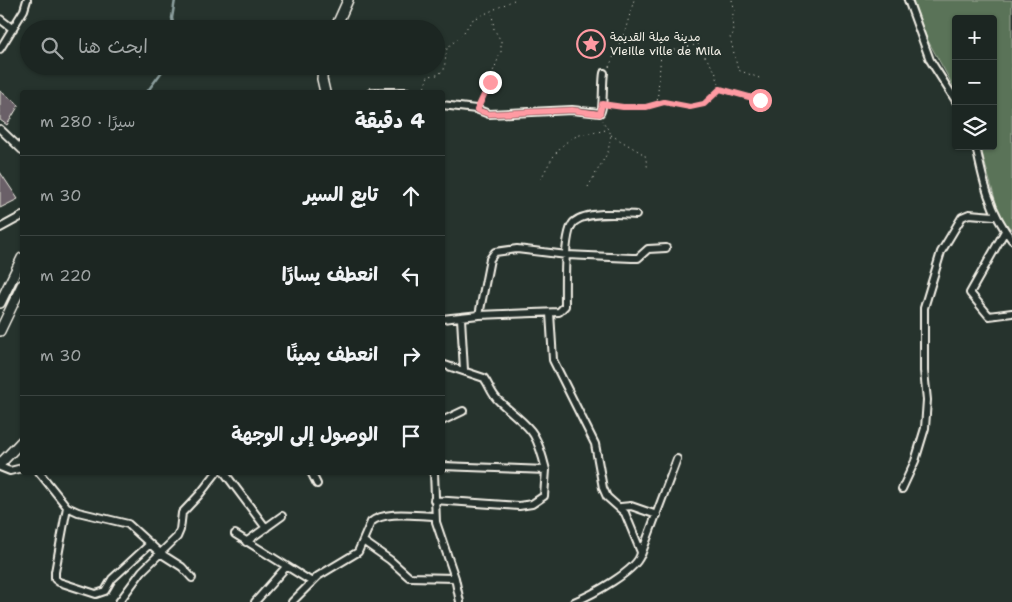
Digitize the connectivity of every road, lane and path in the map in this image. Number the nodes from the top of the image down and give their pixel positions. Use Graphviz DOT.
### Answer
graph roads {
  1 [pos="27,0"];
  2 [pos="348,0"];
  3 [pos="514,0"];
  4 [pos="634,0"];
  5 [pos="732,0"];
  6 [pos="908,0"];
  7 [pos="492,13"];
  8 [pos="0,20"];
  9 [pos="339,20"];
  10 [pos="14,29"];
  11 [pos="0,49"];
  12 [pos="445,64"];
  13 [pos="604,73"];
  14 [pos="322,75"];
  15 [pos="437,75"];
  16 [pos="762,79"];
  17 [pos="720,89"];
  18 [pos="325,90"];
  19 [pos="424,90"];
  20 [pos="952,95"];
  21 [pos="602,104"];
  22 [pos="445,105"];
  23 [pos="657,105"];
  24 [pos="772,107"];
  25 [pos="477,110"];
  26 [pos="598,114"];
  27 [pos="0,130"];
  28 [pos="608,130"];
  29 [pos="611,134"];
  30 [pos="20,148"];
  31 [pos="977,150"];
  32 [pos="648,170"];
  33 [pos="541,179"];
  34 [pos="588,186"];
  35 [pos="636,215"];
  36 [pos="994,216"];
  37 [pos="20,217"];
  38 [pos="0,228"];
  39 [pos="1005,231"];
  40 [pos="1012,240"];
  41 [pos="666,248"];
  42 [pos="567,255"];
  43 [pos="20,262"];
  44 [pos="20,289"];
  45 [pos="0,304"];
  46 [pos="1012,312"];
  47 [pos="550,313"];
  48 [pos="479,315"];
  49 [pos="461,318"];
  50 [pos="445,319"];
  51 [pos="0,331"];
  52 [pos="445,365"];
  53 [pos="464,370"];
  54 [pos="463,411"];
  55 [pos="445,420"];
  56 [pos="20,443"];
  57 [pos="677,459"];
  58 [pos="0,466"];
  59 [pos="445,466"];
  60 [pos="20,468"];
  61 [pos="546,470"];
  62 [pos="41,475"];
  63 [pos="215,475"];
  64 [pos="226,475"];
  65 [pos="313,475"];
  66 [pos="434,475"];
  67 [pos="318,484"];
  68 [pos="902,489"];
  69 [pos="434,500"];
  70 [pos="67,507"];
  71 [pos="621,507"];
  72 [pos="658,515"];
  73 [pos="282,516"];
  74 [pos="435,516"];
  75 [pos="266,528"];
  76 [pos="234,534"];
  77 [pos="363,541"];
  78 [pos="246,542"];
  79 [pos="150,544"];
  80 [pos="160,553"];
  81 [pos="640,557"];
  82 [pos="286,567"];
  83 [pos="192,578"];
  84 [pos="454,578"];
  85 [pos="312,582"];
  86 [pos="118,602"];
  87 [pos="255,602"];
  88 [pos="292,602"];
  89 [pos="460,602"];
  90 [pos="574,602"];
  1 -- 10 [label="street"];
  2 -- 9 [label="main road"];
  3 -- 7 [label="path"];
  4 -- 13 [label="path"];
  5 -- 16 [label="path"];
  6 -- 20 [label="street"];
  7 -- 12 [label="path"];
  7 -- 25 [label="path"];
  8 -- 10 [label="street"];
  10 -- 11 [label="street"];
  13 -- 21 [label="street"];
  14 -- 18 [label="main road"];
  15 -- 19 [label="path"];
  17 -- 23 [label="path"];
  17 -- 23 [label="path"];
  17 -- 24 [label="path"];
  21 -- 23 [label="path"];
  21 -- 26 [label="street"];
  22 -- 25 [label="street"];
  25 -- 26 [label="street"];
  26 -- 28 [label="path"];
  27 -- 30 [label="street"];
  28 -- 29 [label="path"];
  28 -- 33 [label="path"];
  29 -- 32 [label="path"];
  29 -- 34 [label="path"];
  31 -- 36 [label="street"];
  35 -- 42 [label="street"];
  36 -- 39 [label="street"];
  36 -- 68 [label="street"];
  37 -- 38 [label="street"];
  39 -- 40 [label="street"];
  39 -- 46 [label="street"];
  41 -- 42 [label="street"];
  42 -- 47 [label="street"];
  42 -- 48 [label="street"];
  43 -- 45 [label="main road"];
  44 -- 51 [label="main road"];
  47 -- 48 [label="street"];
  47 -- 71 [label="street"];
  48 -- 49 [label="street"];
  49 -- 50 [label="street"];
  49 -- 53 [label="street"];
  52 -- 53 [label="street"];
  53 -- 61 [label="street"];
  54 -- 55 [label="street"];
  56 -- 58 [label="main road"];
  57 -- 72 [label="street"];
  58 -- 60 [label="street"];
  59 -- 61 [label="street"];
  61 -- 69 [label="street"];
  62 -- 70 [label="street"];
  63 -- 80 [label="street"];
  64 -- 75 [label="street"];
  65 -- 67 [label="street"];
  66 -- 69 [label="street"];
  69 -- 74 [label="street"];
  70 -- 79 [label="street"];
  70 -- 79 [label="street"];
  71 -- 72 [label="street"];
  71 -- 81 [label="street"];
  72 -- 81 [label="street"];
  73 -- 75 [label="street"];
  74 -- 77 [label="street"];
  74 -- 84 [label="street"];
  75 -- 78 [label="street"];
  76 -- 78 [label="street"];
  77 -- 84 [label="street"];
  77 -- 85 [label="street"];
  78 -- 82 [label="street"];
  79 -- 80 [label="street"];
  80 -- 83 [label="street"];
  80 -- 86 [label="street"];
  81 -- 90 [label="street"];
  82 -- 85 [label="street"];
  82 -- 87 [label="street"];
  84 -- 89 [label="street"];
  85 -- 88 [label="street"];
}
